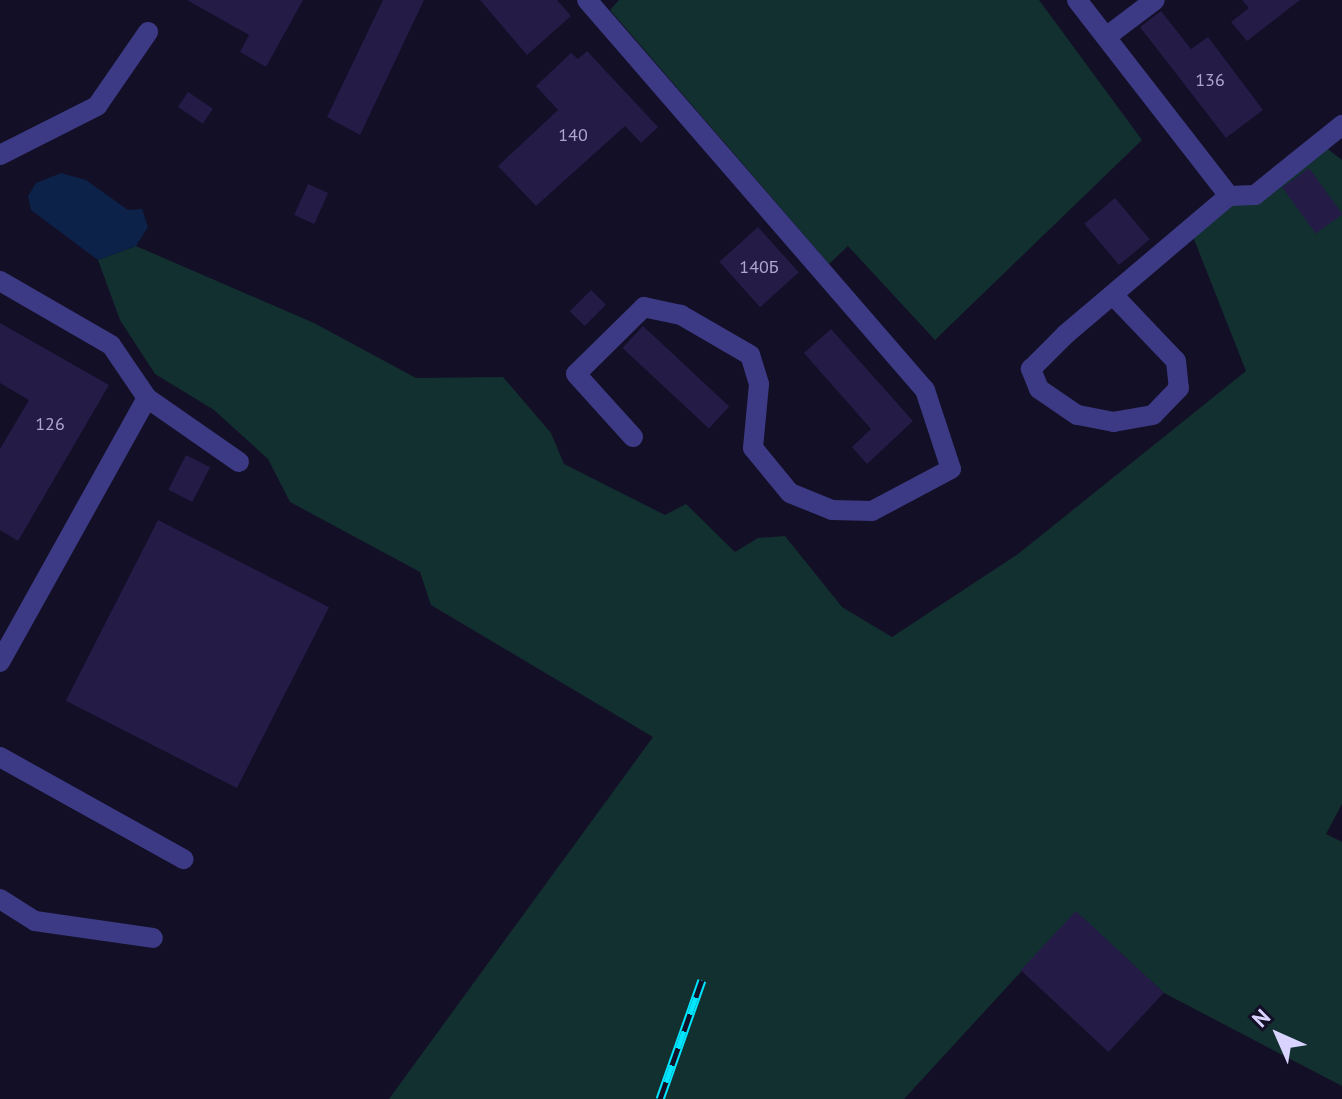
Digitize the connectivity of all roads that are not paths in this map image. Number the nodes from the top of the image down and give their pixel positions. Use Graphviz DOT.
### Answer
graph roads {
  1 [pos="587,0"];
  2 [pos="1077,0"];
  3 [pos="1155,0"];
  4 [pos="148,32"];
  5 [pos="1106,37"];
  6 [pos="1342,125"];
  7 [pos="0,155"];
  8 [pos="1229,196"];
  9 [pos="0,281"];
  10 [pos="1113,295"];
  11 [pos="147,398"];
  12 [pos="633,437"];
  13 [pos="239,462"];
  14 [pos="0,662"];
  15 [pos="0,757"];
  16 [pos="183,859"];
  17 [pos="0,899"];
  18 [pos="153,938"];
  1 -- 12 [label="street"];
  2 -- 5 [label="street"];
  3 -- 5 [label="street"];
  4 -- 7 [label="street"];
  5 -- 8 [label="street"];
  6 -- 8 [label="street"];
  8 -- 10 [label="street"];
  9 -- 11 [label="street"];
  10 -- 10 [label="street"];
  11 -- 13 [label="street"];
  11 -- 14 [label="street"];
  15 -- 16 [label="street"];
  17 -- 18 [label="street"];
}
